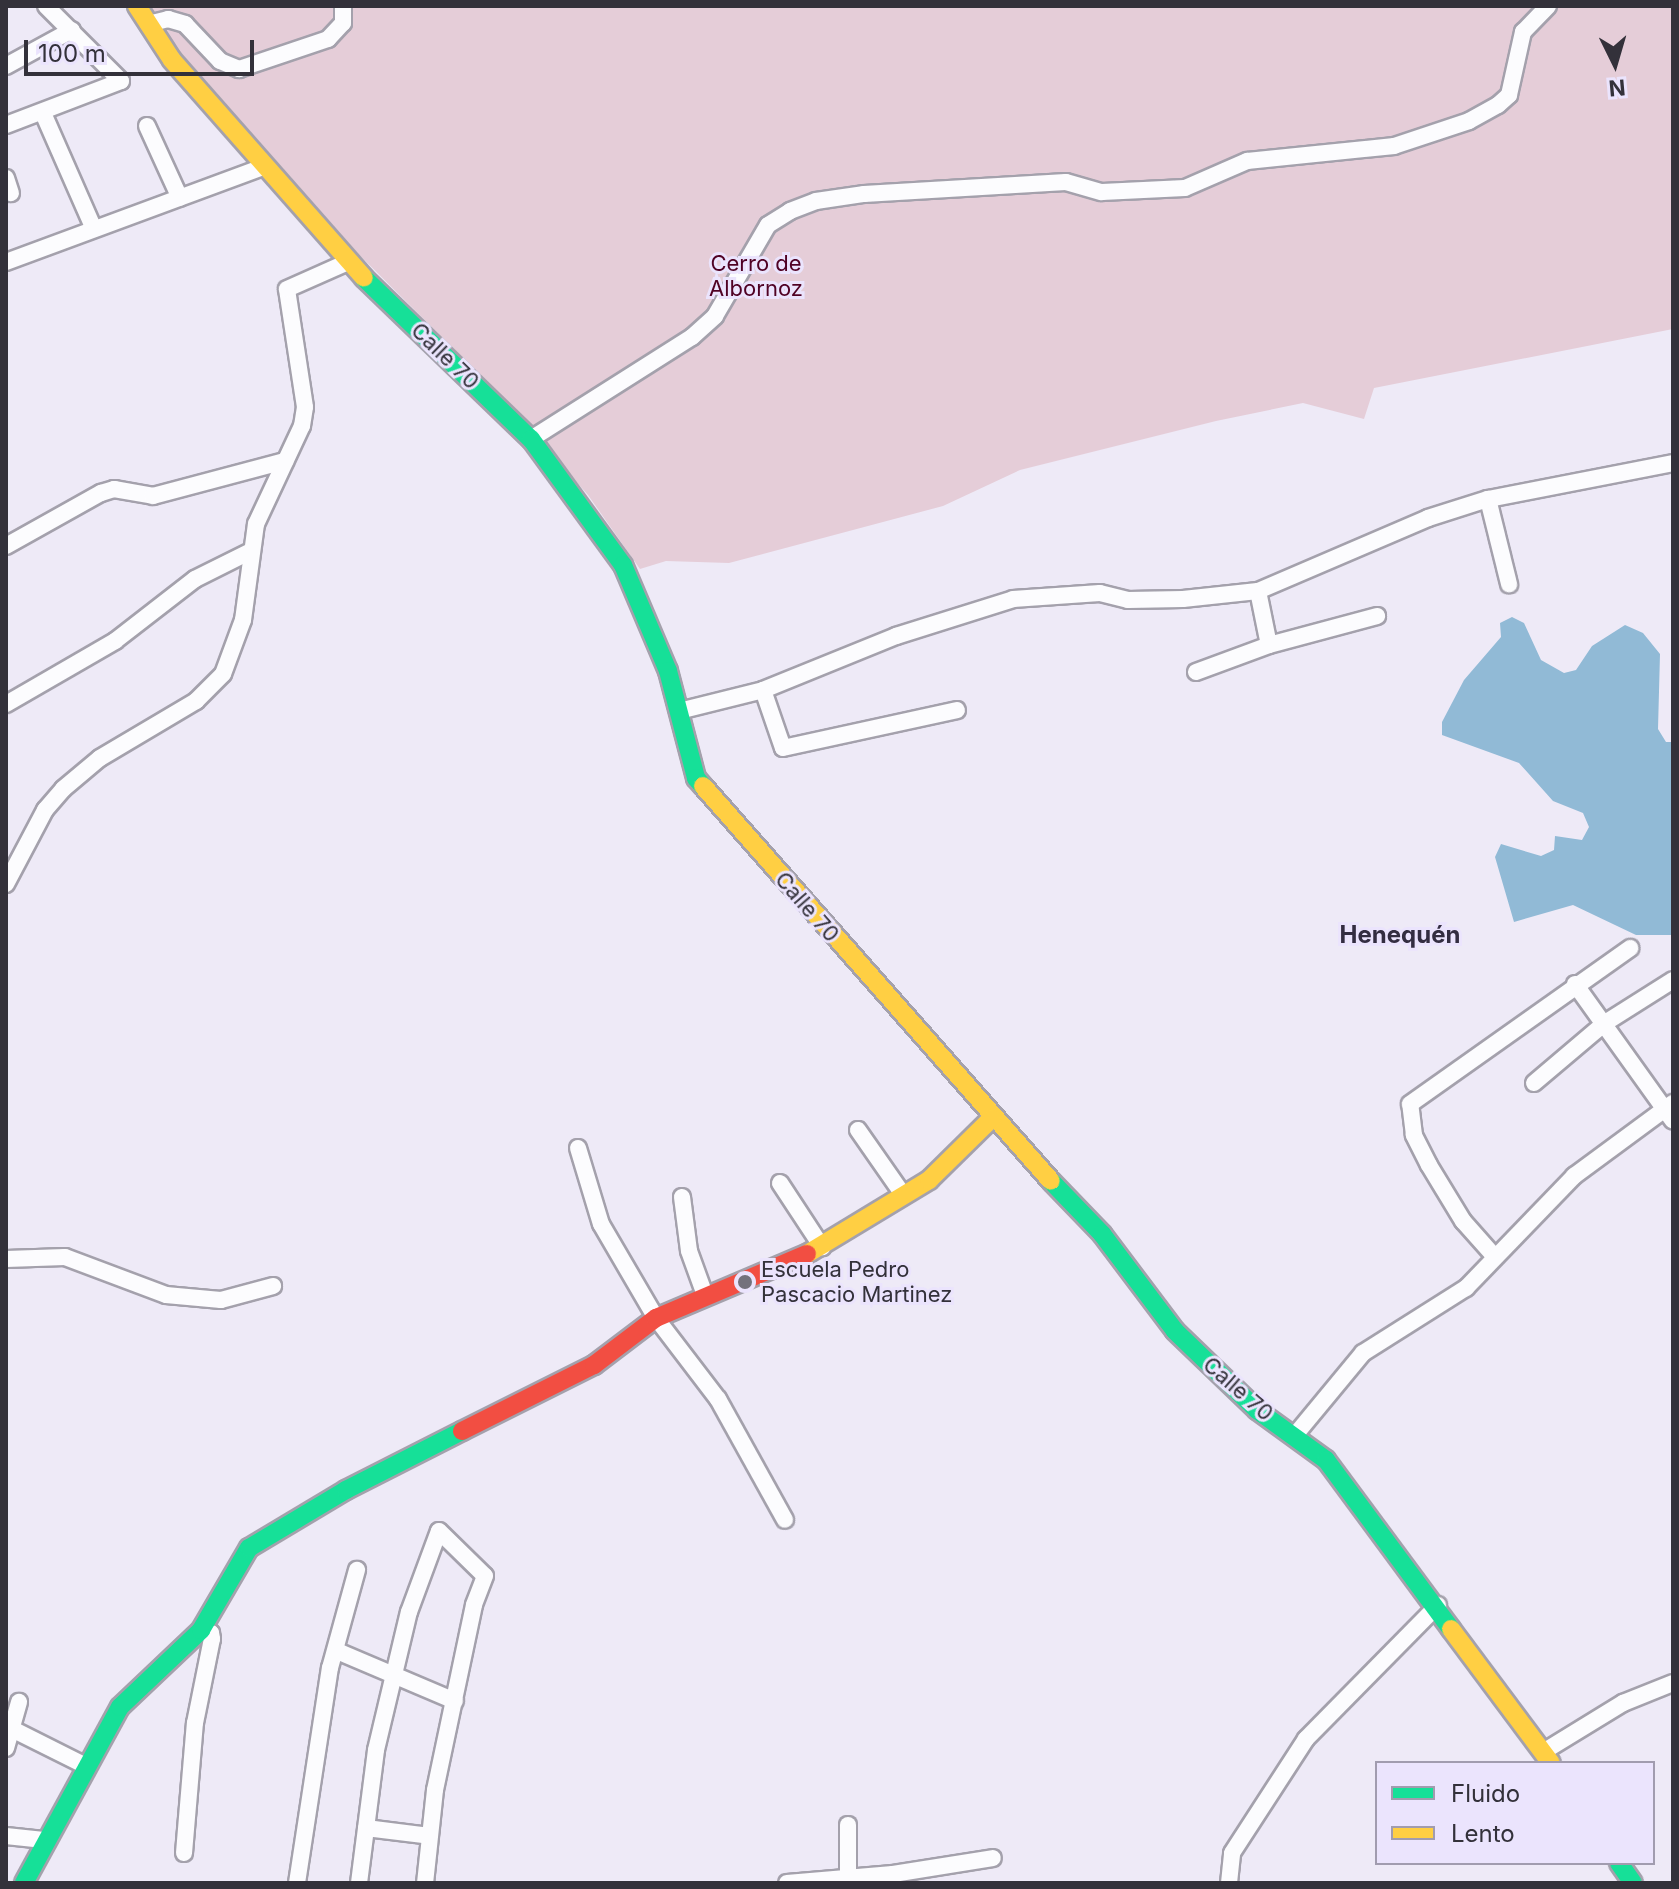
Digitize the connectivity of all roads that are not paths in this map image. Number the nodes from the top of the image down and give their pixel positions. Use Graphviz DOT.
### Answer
graph roads {
  1 [pos="46,6"];
  2 [pos="137,6"];
  3 [pos="343,6"];
  4 [pos="1548,6"];
  5 [pos="148,24"];
  6 [pos="72,30"];
  7 [pos="6,66"];
  8 [pos="43,113"];
  9 [pos="6,125"];
  10 [pos="147,126"];
  11 [pos="263,167"];
  12 [pos="180,198"];
  13 [pos="93,227"];
  14 [pos="6,262"];
  15 [pos="348,262"];
  16 [pos="531,439"];
  17 [pos="285,461"];
  18 [pos="1673,463"];
  19 [pos="1488,499"];
  20 [pos="6,546"];
  21 [pos="251,551"];
  22 [pos="1509,584"];
  23 [pos="1258,591"];
  24 [pos="1377,616"];
  25 [pos="1269,645"];
  26 [pos="1196,672"];
  27 [pos="763,690"];
  28 [pos="6,704"];
  29 [pos="957,710"];
  30 [pos="679,711"];
  31 [pos="6,884"];
  32 [pos="1630,948"];
  33 [pos="1673,980"];
  34 [pos="1575,984"];
  35 [pos="1605,1023"];
  36 [pos="1534,1083"];
  37 [pos="1670,1111"];
  38 [pos="992,1118"];
  39 [pos="858,1130"];
  40 [pos="578,1148"];
  41 [pos="780,1183"];
  42 [pos="904,1196"];
  43 [pos="682,1197"];
  44 [pos="822,1247"];
  45 [pos="1495,1257"];
  46 [pos="6,1259"];
  47 [pos="273,1286"];
  48 [pos="705,1295"];
  49 [pos="656,1318"];
  50 [pos="1296,1434"];
  51 [pos="785,1520"];
  52 [pos="357,1570"];
  53 [pos="1438,1605"];
  54 [pos="201,1630"];
  55 [pos="337,1651"];
  56 [pos="394,1677"];
  57 [pos="1673,1683"];
  58 [pos="455,1701"];
  59 [pos="19,1702"];
  60 [pos="14,1730"];
  61 [pos="6,1748"];
  62 [pos="1547,1758"];
  63 [pos="84,1765"];
  64 [pos="848,1825"];
  65 [pos="366,1828"];
  66 [pos="6,1836"];
  67 [pos="430,1836"];
  68 [pos="44,1840"];
  69 [pos="184,1853"];
  70 [pos="993,1858"];
  71 [pos="1620,1865"];
  72 [pos="894,1879"];
  73 [pos="848,1881"];
  74 [pos="24,1883"];
  75 [pos="297,1883"];
  76 [pos="359,1883"];
  77 [pos="425,1883"];
  78 [pos="787,1883"];
  79 [pos="1229,1883"];
  80 [pos="1633,1883"];
  1 -- 6 [label="street"];
  2 -- 5 [label="street, Calle 70"];
  3 -- 5 [label="street"];
  4 -- 16 [label="street"];
  5 -- 11 [label="street, Calle 70"];
  6 -- 7 [label="street"];
  6 -- 8 [label="street"];
  8 -- 9 [label="street"];
  8 -- 13 [label="street"];
  10 -- 12 [label="street"];
  11 -- 12 [label="street"];
  11 -- 15 [label="street, Calle 70"];
  12 -- 13 [label="street"];
  13 -- 14 [label="street"];
  15 -- 16 [label="street, Calle 70"];
  15 -- 17 [label="street"];
  16 -- 30 [label="street, Calle 70"];
  17 -- 20 [label="street"];
  17 -- 21 [label="street"];
  18 -- 19 [label="street"];
  19 -- 22 [label="street"];
  19 -- 23 [label="street"];
  21 -- 28 [label="street"];
  21 -- 31 [label="street"];
  23 -- 25 [label="street"];
  23 -- 27 [label="street"];
  24 -- 25 [label="street"];
  25 -- 26 [label="street"];
  27 -- 29 [label="street"];
  27 -- 30 [label="street"];
  30 -- 38 [label="street, Calle 70"];
  32 -- 34 [label="street"];
  33 -- 35 [label="street"];
  34 -- 35 [label="street"];
  34 -- 45 [label="street"];
  35 -- 36 [label="street"];
  35 -- 37 [label="street"];
  37 -- 45 [label="street"];
  38 -- 42 [label="street"];
  38 -- 50 [label="street, Calle 70"];
  39 -- 42 [label="street"];
  40 -- 49 [label="street"];
  41 -- 44 [label="street"];
  42 -- 44 [label="street"];
  43 -- 48 [label="street"];
  44 -- 48 [label="street"];
  45 -- 50 [label="street"];
  46 -- 47 [label="street"];
  48 -- 49 [label="street"];
  49 -- 51 [label="street"];
  49 -- 54 [label="street"];
  50 -- 53 [label="street, Calle 70"];
  52 -- 55 [label="street"];
  53 -- 62 [label="street, Calle 70"];
  53 -- 79 [label="street"];
  54 -- 63 [label="street"];
  54 -- 69 [label="street"];
  55 -- 56 [label="street"];
  55 -- 75 [label="street"];
  56 -- 58 [label="street"];
  56 -- 58 [label="street"];
  56 -- 65 [label="street"];
  57 -- 62 [label="street"];
  58 -- 67 [label="street"];
  59 -- 60 [label="street"];
  60 -- 61 [label="street"];
  60 -- 63 [label="street"];
  63 -- 68 [label="street"];
  64 -- 73 [label="street"];
  65 -- 67 [label="street"];
  65 -- 76 [label="street"];
  66 -- 68 [label="street"];
  67 -- 77 [label="street"];
  68 -- 74 [label="street"];
  70 -- 72 [label="street"];
  71 -- 80 [label="street"];
  72 -- 73 [label="street"];
  73 -- 78 [label="street"];
}
